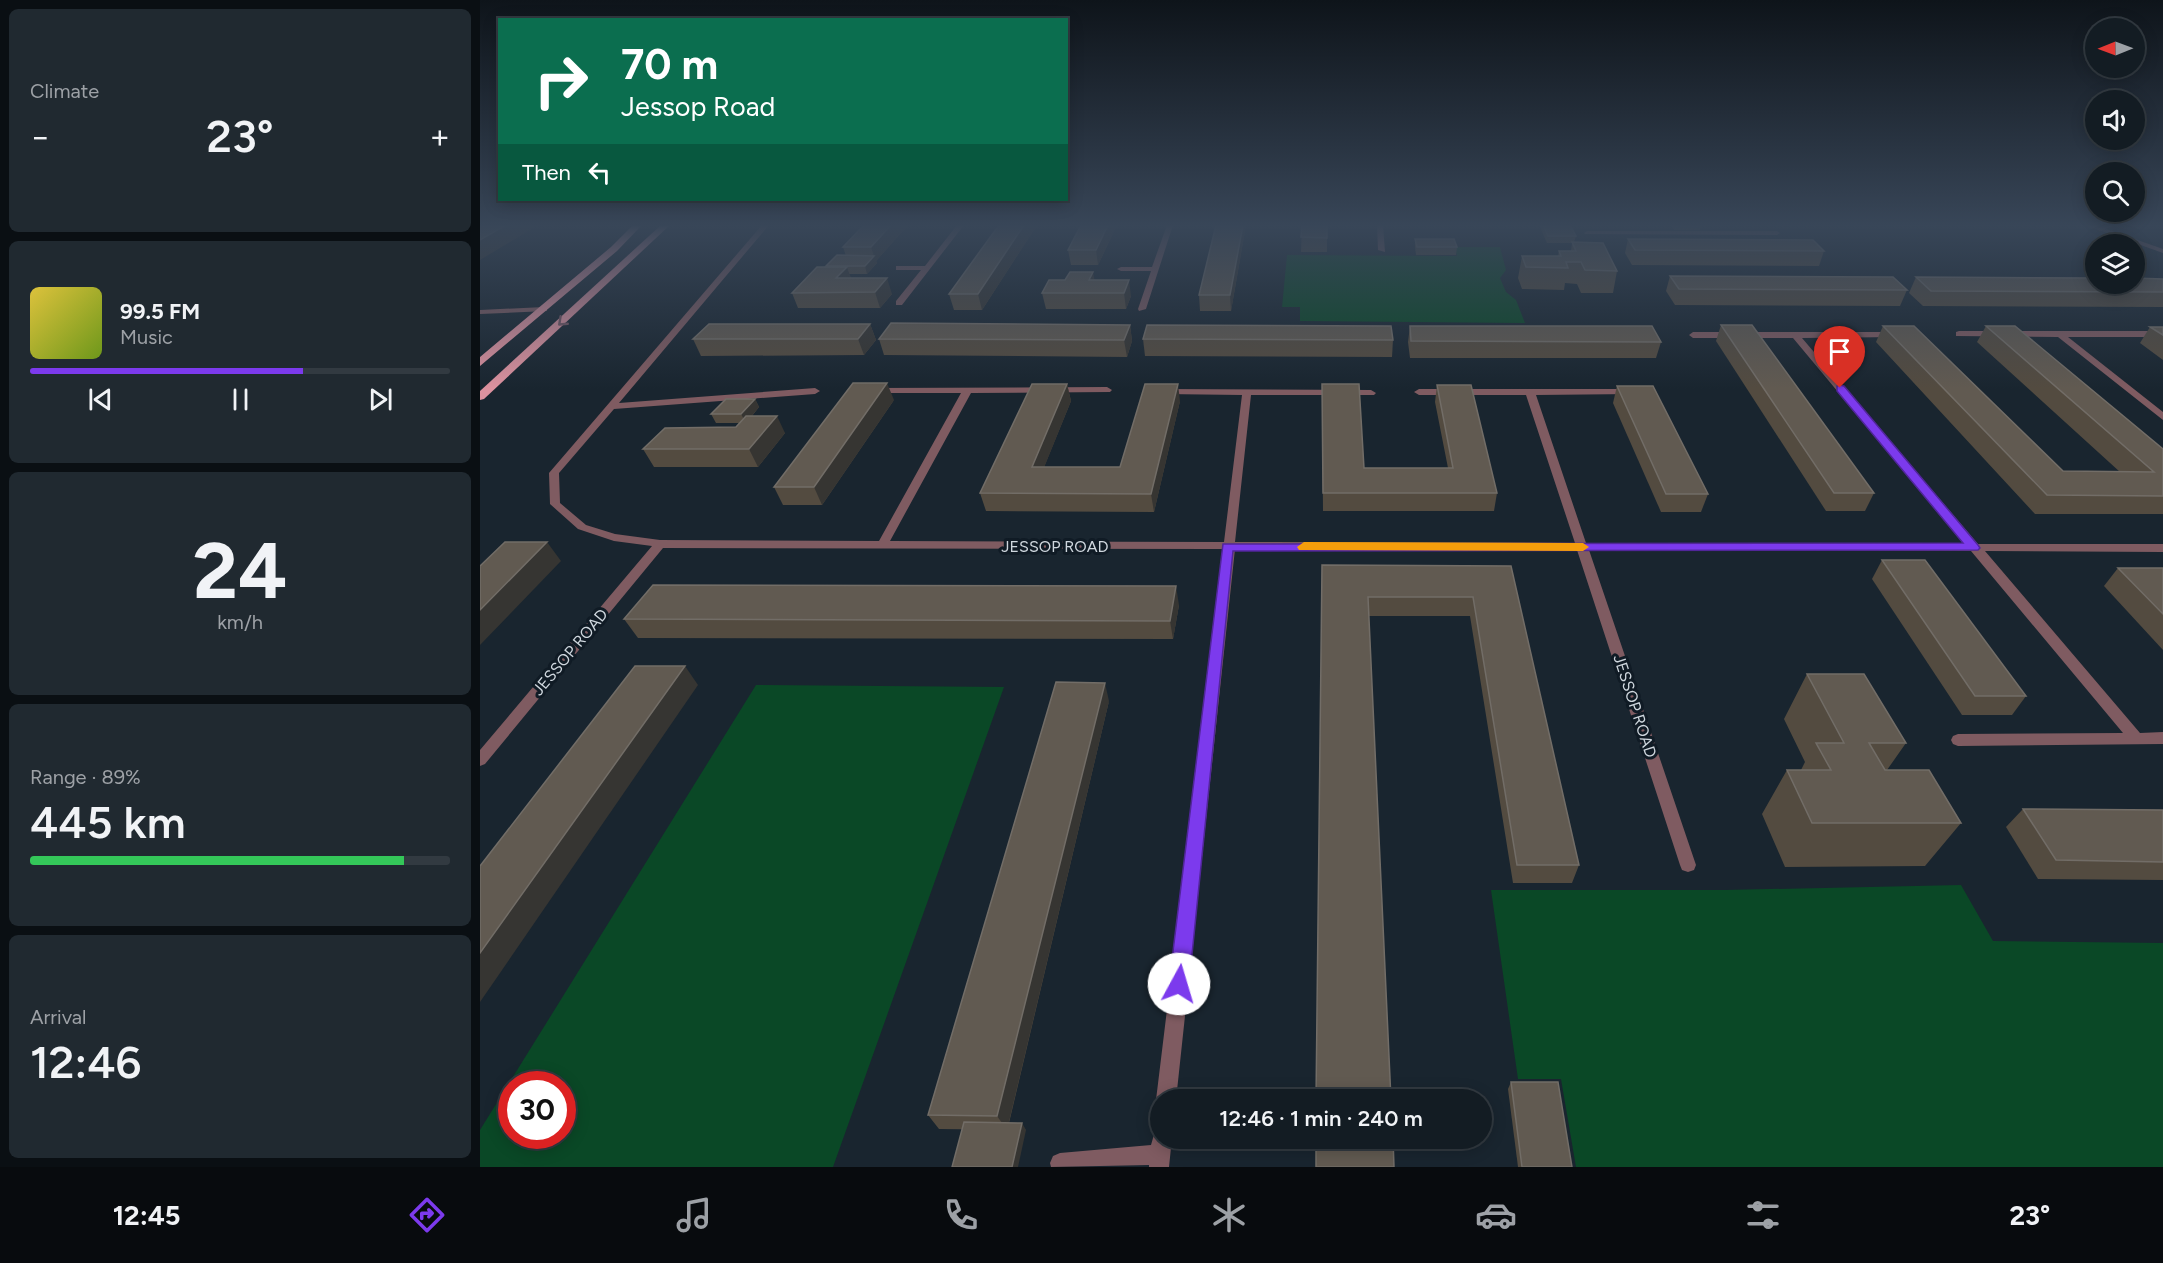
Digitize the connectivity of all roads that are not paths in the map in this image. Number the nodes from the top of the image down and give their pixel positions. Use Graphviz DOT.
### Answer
graph roads {
  1 [pos="577,279"];
  2 [pos="607,279"];
  3 [pos="719,279"];
  4 [pos="918,279"];
  5 [pos="1152,279"];
  6 [pos="899,303"];
  7 [pos="544,309"];
  8 [pos="1142,309"];
  9 [pos="480,312"];
  10 [pos="1959,334"];
  11 [pos="2060,334"];
  12 [pos="2163,334"];
  13 [pos="1693,335"];
  14 [pos="1911,335"];
  15 [pos="1796,336"];
  16 [pos="480,363"];
  17 [pos="863,390"];
  18 [pos="1107,390"];
  19 [pos="814,391"];
  20 [pos="967,391"];
  21 [pos="1247,391"];
  22 [pos="1155,392"];
  23 [pos="1419,392"];
  24 [pos="1530,392"];
  25 [pos="1642,392"];
  26 [pos="1371,393"];
  27 [pos="480,398"];
  28 [pos="611,406"];
  29 [pos="2163,417"];
  30 [pos="660,544"];
  31 [pos="882,546"];
  32 [pos="1227,546"];
  33 [pos="1582,547"];
  34 [pos="1973,548"];
  35 [pos="2163,548"];
  36 [pos="2136,738"];
  37 [pos="2163,738"];
  38 [pos="1958,740"];
  39 [pos="480,760"];
  40 [pos="1688,865"];
  41 [pos="1167,1089"];
  42 [pos="1160,1153"];
  43 [pos="1060,1163"];
  1 -- 7 [label="main road"];
  2 -- 27 [label="main road, one-way"];
  3 -- 28 [label="street, JESSOP ROAD"];
  4 -- 6 [label="street"];
  5 -- 8 [label="street"];
  7 -- 9 [label="street"];
  7 -- 16 [label="main road"];
  10 -- 11 [label="street"];
  11 -- 12 [label="street"];
  11 -- 29 [label="street"];
  13 -- 15 [label="street"];
  14 -- 15 [label="street"];
  15 -- 34 [label="street"];
  17 -- 20 [label="street"];
  18 -- 20 [label="street"];
  19 -- 28 [label="street"];
  20 -- 31 [label="street"];
  21 -- 22 [label="street"];
  21 -- 26 [label="street"];
  21 -- 32 [label="street"];
  23 -- 24 [label="street"];
  24 -- 25 [label="street"];
  24 -- 33 [label="street, JESSOP ROAD"];
  28 -- 30 [label="street, JESSOP ROAD"];
  30 -- 31 [label="street, JESSOP ROAD"];
  30 -- 39 [label="street, JESSOP ROAD"];
  31 -- 32 [label="street, JESSOP ROAD"];
  32 -- 33 [label="street, JESSOP ROAD"];
  32 -- 41 [label="street"];
  33 -- 34 [label="street, JESSOP ROAD"];
  33 -- 40 [label="street, JESSOP ROAD"];
  34 -- 35 [label="street, JESSOP ROAD"];
  34 -- 36 [label="street"];
  36 -- 37 [label="street"];
  36 -- 38 [label="street"];
  42 -- 43 [label="street"];
}
